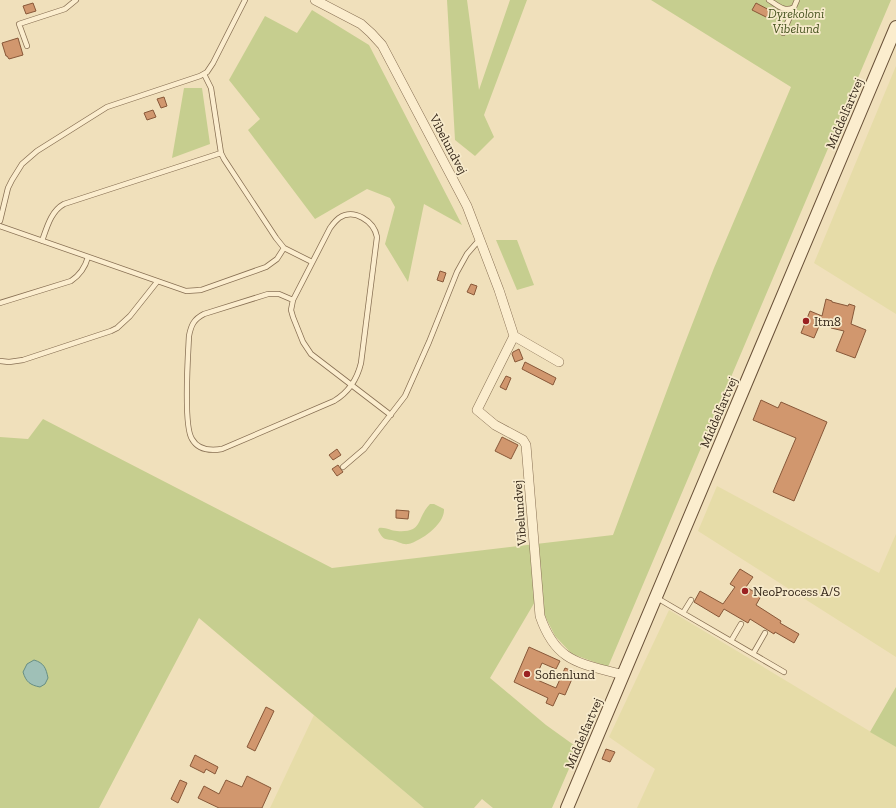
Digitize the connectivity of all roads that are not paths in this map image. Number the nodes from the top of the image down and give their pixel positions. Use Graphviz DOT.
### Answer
graph roads {
  1 [pos="76,0"];
  2 [pos="245,0"];
  3 [pos="315,0"];
  4 [pos="769,0"];
  5 [pos="797,0"];
  6 [pos="794,7"];
  7 [pos="896,27"];
  8 [pos="782,33"];
  9 [pos="27,46"];
  10 [pos="204,74"];
  11 [pos="221,153"];
  12 [pos="0,221"];
  13 [pos="0,226"];
  14 [pos="480,240"];
  15 [pos="42,241"];
  16 [pos="284,248"];
  17 [pos="88,257"];
  18 [pos="312,262"];
  19 [pos="157,282"];
  20 [pos="293,300"];
  21 [pos="0,303"];
  22 [pos="514,336"];
  23 [pos="0,361"];
  24 [pos="559,362"];
  25 [pos="352,386"];
  26 [pos="391,415"];
  27 [pos="342,467"];
  28 [pos="656,597"];
  29 [pos="691,600"];
  30 [pos="683,613"];
  31 [pos="741,624"];
  32 [pos="766,632"];
  33 [pos="731,641"];
  34 [pos="753,654"];
  35 [pos="784,672"];
  36 [pos="622,675"];
  37 [pos="567,808"];
  1 -- 9 [label="lane"];
  2 -- 10 [label="lane"];
  3 -- 14 [label="street, Vibelundvej"];
  4 -- 6 [label="lane"];
  5 -- 6 [label="lane"];
  6 -- 8 [label="lane"];
  7 -- 28 [label="main road, Middelfartvej"];
  10 -- 11 [label="lane"];
  10 -- 12 [label="lane"];
  11 -- 15 [label="lane"];
  11 -- 16 [label="lane"];
  13 -- 15 [label="lane"];
  14 -- 22 [label="street, Vibelundvej"];
  14 -- 26 [label="lane"];
  15 -- 17 [label="lane"];
  16 -- 18 [label="lane"];
  16 -- 19 [label="lane"];
  17 -- 19 [label="lane"];
  17 -- 21 [label="lane"];
  18 -- 20 [label="lane"];
  18 -- 25 [label="lane"];
  19 -- 23 [label="lane"];
  20 -- 25 [label="lane"];
  20 -- 25 [label="lane"];
  22 -- 24 [label="street"];
  22 -- 36 [label="street, Vibelundvej"];
  25 -- 26 [label="lane"];
  26 -- 27 [label="lane"];
  28 -- 30 [label="lane"];
  28 -- 36 [label="main road, Middelfartvej"];
  29 -- 30 [label="lane"];
  30 -- 33 [label="lane"];
  31 -- 33 [label="lane"];
  32 -- 34 [label="lane"];
  33 -- 34 [label="lane"];
  34 -- 35 [label="lane"];
  36 -- 37 [label="main road, Middelfartvej"];
}
